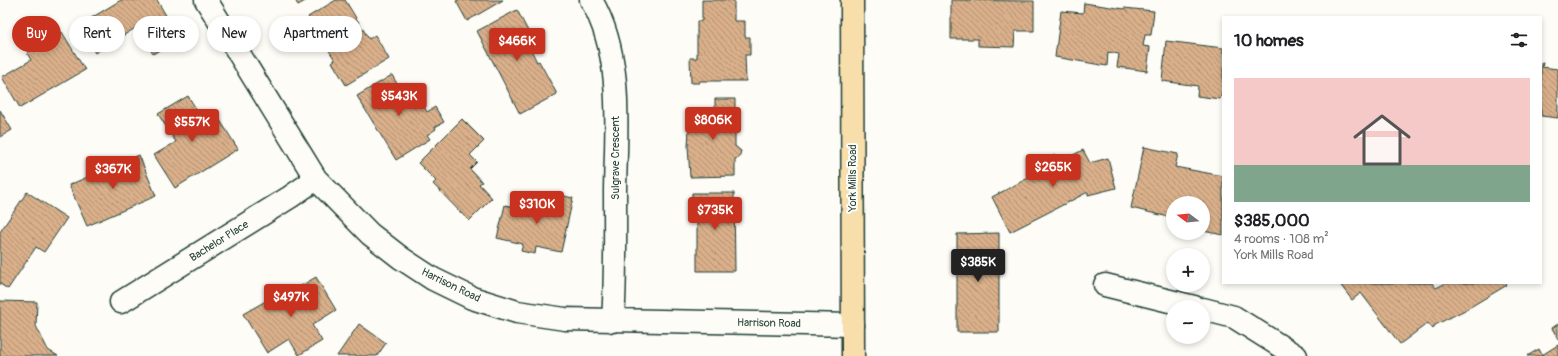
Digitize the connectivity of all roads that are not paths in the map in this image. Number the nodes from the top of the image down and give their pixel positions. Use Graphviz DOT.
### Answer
graph roads {
  1 [pos="206,0"];
  2 [pos="591,0"];
  3 [pos="852,0"];
  4 [pos="316,179"];
  5 [pos="1105,285"];
  6 [pos="1166,300"];
  7 [pos="121,302"];
  8 [pos="1210,311"];
  9 [pos="613,321"];
  10 [pos="853,325"];
  11 [pos="853,356"];
  12 [pos="1296,356"];
  1 -- 4 [label="street, Harrison Road"];
  2 -- 9 [label="street, Sulgrave Crescent"];
  3 -- 10 [label="main road, York Mills Road"];
  4 -- 7 [label="street, Bachelor Place"];
  4 -- 9 [label="street, Harrison Road"];
  5 -- 6 [label="street"];
  8 -- 12 [label="street"];
  9 -- 10 [label="street, Harrison Road"];
  10 -- 11 [label="main road, York Mills Road"];
}
